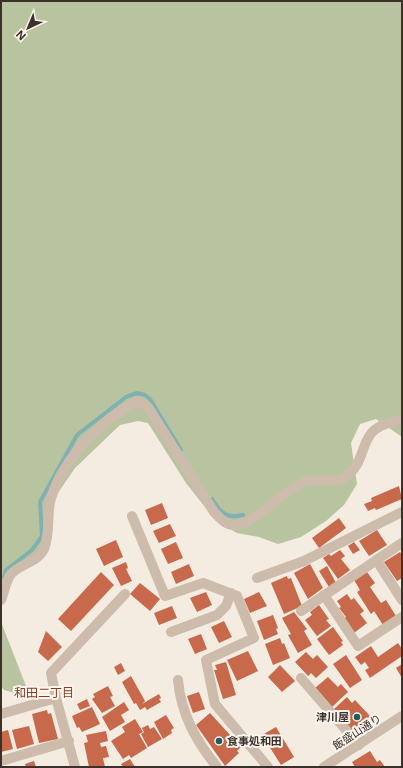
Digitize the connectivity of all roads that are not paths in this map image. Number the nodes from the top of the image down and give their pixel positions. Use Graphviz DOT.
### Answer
graph roads {
  1 [pos="402,419"];
  2 [pos="402,512"];
  3 [pos="132,516"];
  4 [pos="402,543"];
  5 [pos="377,561"];
  6 [pos="257,578"];
  7 [pos="231,593"];
  8 [pos="125,594"];
  9 [pos="324,595"];
  10 [pos="1,600"];
  11 [pos="402,600"];
  12 [pos="301,611"];
  13 [pos="402,617"];
  14 [pos="171,632"];
  15 [pos="301,678"];
  16 [pos="178,680"];
  17 [pos="56,698"];
  18 [pos="1,714"];
  19 [pos="402,716"];
  20 [pos="69,741"];
  21 [pos="359,745"];
  22 [pos="1,761"];
  23 [pos="75,767"];
  24 [pos="217,767"];
  25 [pos="268,767"];
  26 [pos="324,767"];
  1 -- 10 [label="street"];
  2 -- 6 [label="street"];
  3 -- 7 [label="street"];
  4 -- 5 [label="street"];
  5 -- 9 [label="street"];
  5 -- 11 [label="street"];
  7 -- 14 [label="street"];
  7 -- 25 [label="street"];
  8 -- 17 [label="street"];
  9 -- 12 [label="street"];
  9 -- 13 [label="street"];
  15 -- 21 [label="street"];
  16 -- 24 [label="street"];
  17 -- 18 [label="street"];
  17 -- 20 [label="street"];
  19 -- 21 [label="street, 飯盛山通り"];
  20 -- 22 [label="street"];
  20 -- 23 [label="street"];
  21 -- 26 [label="street, 飯盛山通り"];
}
